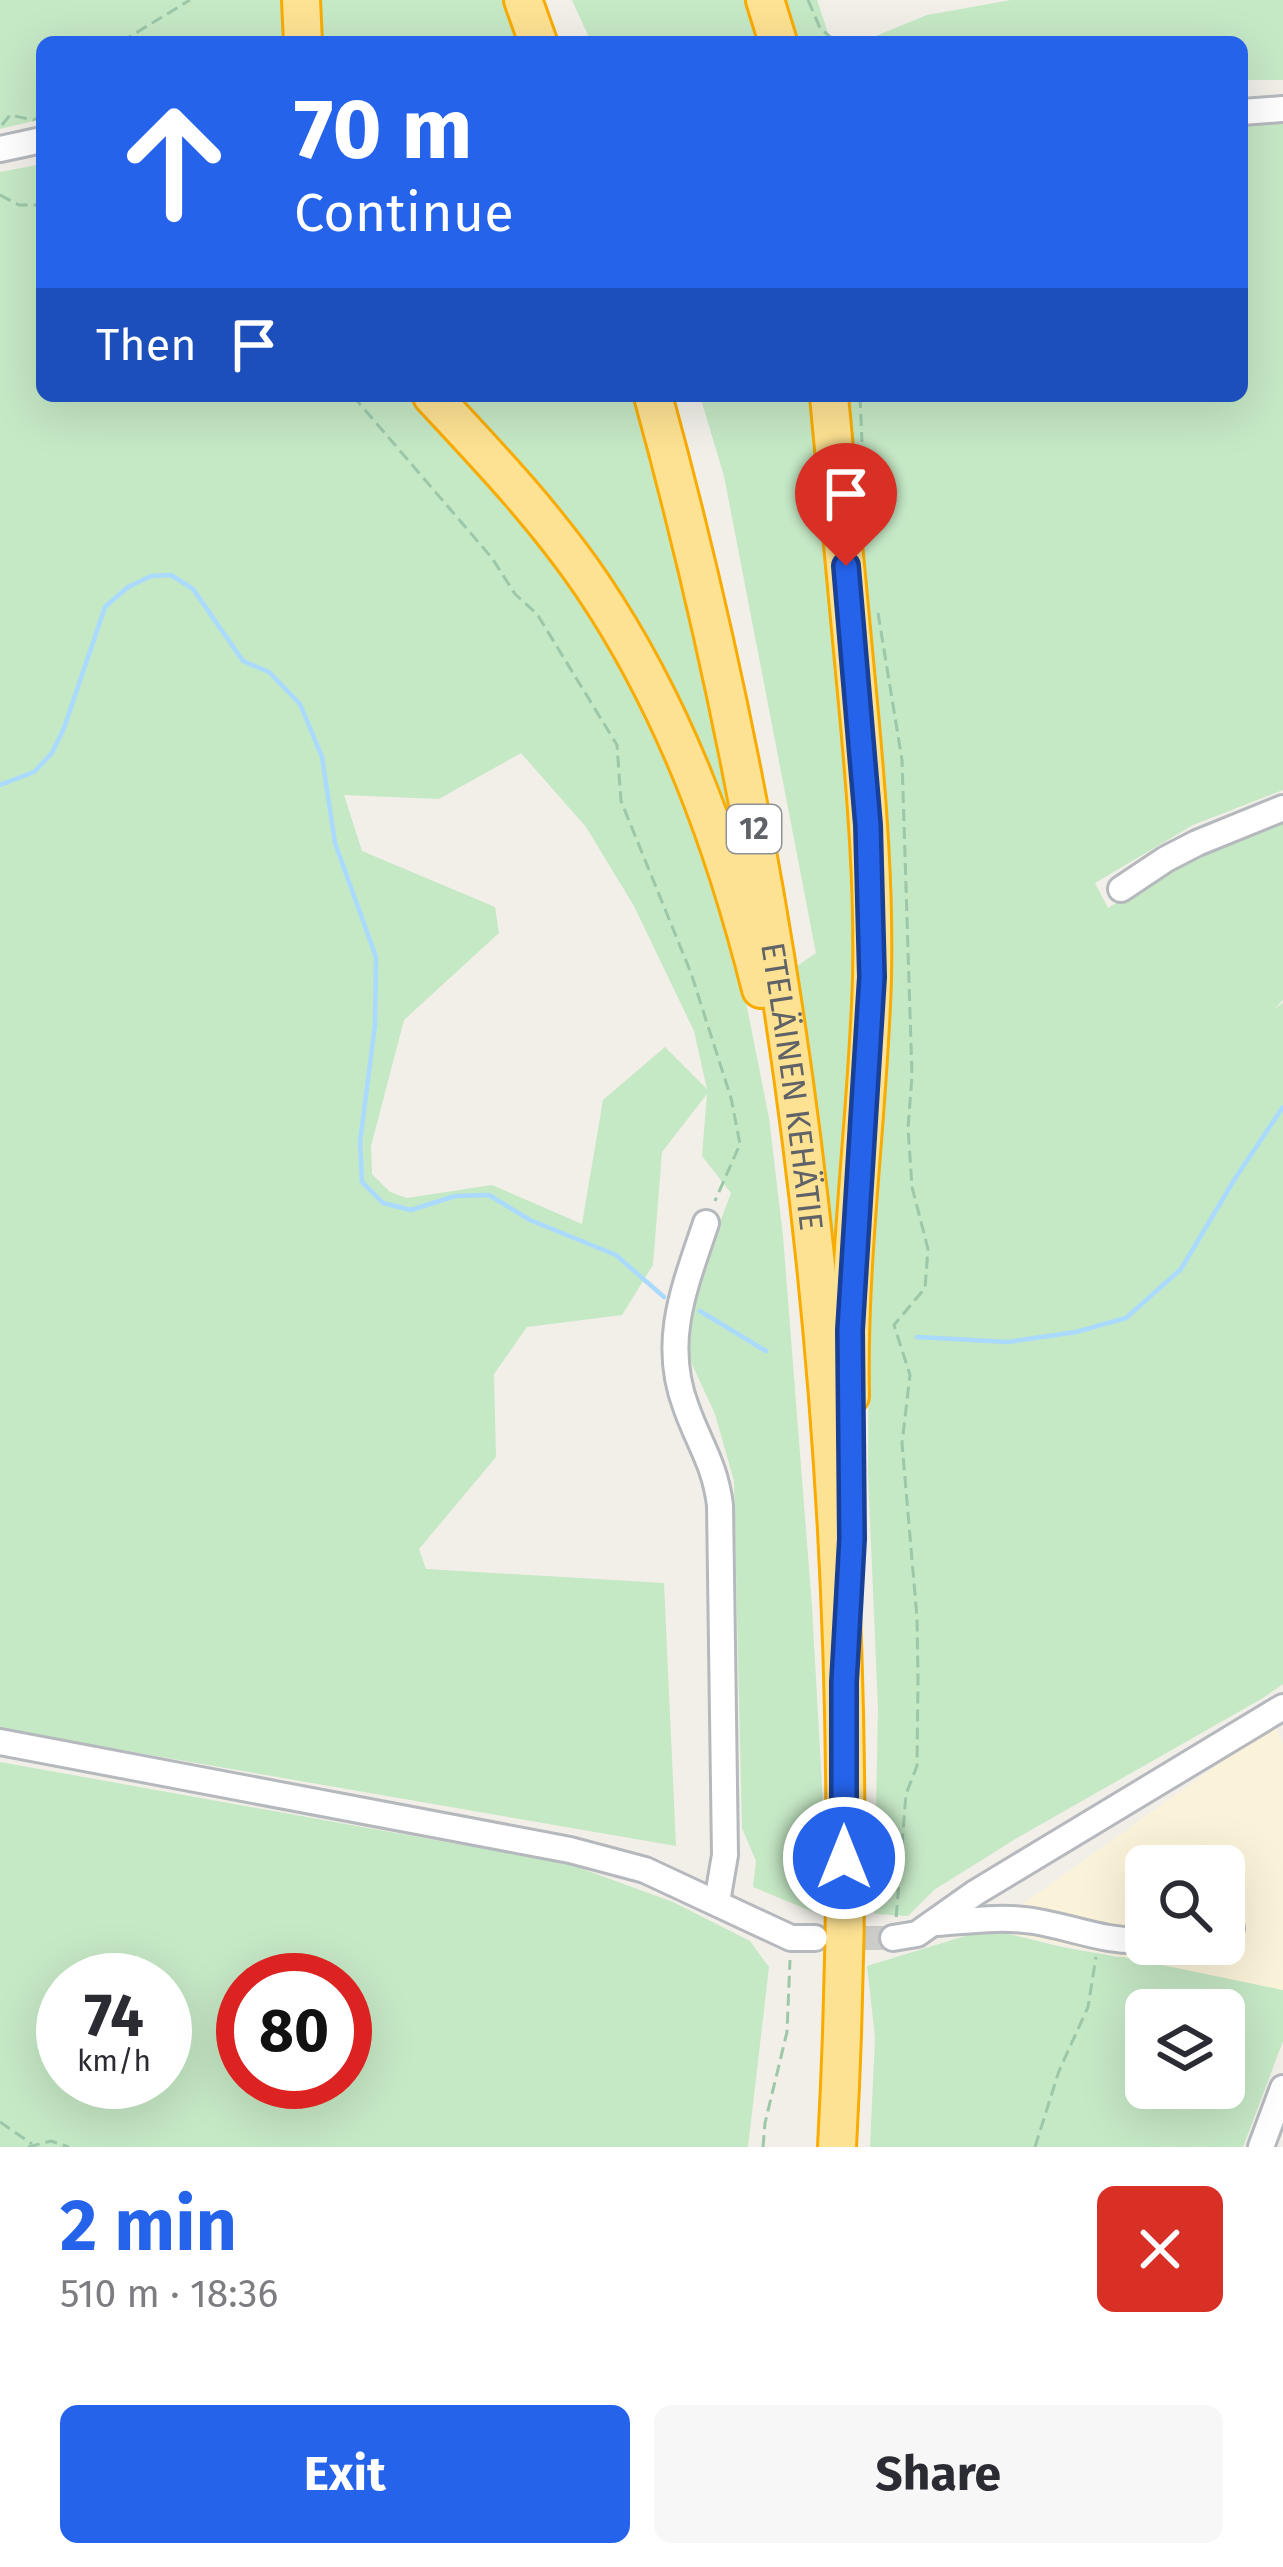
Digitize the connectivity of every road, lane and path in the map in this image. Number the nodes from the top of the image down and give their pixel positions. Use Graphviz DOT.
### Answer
graph roads {
  1 [pos="190,0"];
  2 [pos="301,0"];
  3 [pos="523,0"];
  4 [pos="765,0"];
  5 [pos="808,0"];
  6 [pos="131,36"];
  7 [pos="303,36"];
  8 [pos="536,36"];
  9 [pos="776,36"];
  10 [pos="829,36"];
  11 [pos="1283,109"];
  12 [pos="1248,112"];
  13 [pos="36,119"];
  14 [pos="0,128"];
  15 [pos="36,141"];
  16 [pos="0,149"];
  17 [pos="0,195"];
  18 [pos="36,205"];
  19 [pos="358,402"];
  20 [pos="437,402"];
  21 [pos="655,402"];
  22 [pos="831,402"];
  23 [pos="1283,808"];
  24 [pos="1121,889"];
  25 [pos="912,1187"];
  26 [pos="706,1223"];
  27 [pos="818,1269"];
  28 [pos="844,1682"];
  29 [pos="1282,1710"];
  30 [pos="0,1742"];
  31 [pos="717,1902"];
  32 [pos="934,1924"];
  33 [pos="803,1938"];
  34 [pos="893,1938"];
  35 [pos="1098,1938"];
  36 [pos="1125,1942"];
  37 [pos="1283,2088"];
  38 [pos="0,2122"];
  39 [pos="30,2146"];
  40 [pos="70,2147"];
  41 [pos="763,2147"];
  42 [pos="837,2147"];
  43 [pos="1034,2147"];
  44 [pos="1262,2147"];
  1 -- 6 [label="path"];
  2 -- 7 [label="highway"];
  3 -- 8 [label="highway"];
  4 -- 9 [label="highway"];
  5 -- 10 [label="path"];
  11 -- 12 [label="street"];
  13 -- 14 [label="path"];
  15 -- 16 [label="street"];
  17 -- 18 [label="path"];
  19 -- 26 [label="path"];
  20 -- 27 [label="highway"];
  21 -- 27 [label="highway, ETELÄINEN KEHÄTIE / 12"];
  22 -- 28 [label="highway"];
  23 -- 24 [label="street"];
  25 -- 34 [label="path"];
  26 -- 31 [label="street"];
  27 -- 28 [label="highway, ETELÄINEN KEHÄTIE / 12"];
  28 -- 42 [label="highway, ETELÄINEN KEHÄTIE / 12"];
  29 -- 32 [label="street"];
  30 -- 31 [label="street"];
  31 -- 33 [label="street"];
  32 -- 34 [label="street"];
  32 -- 35 [label="street"];
  33 -- 41 [label="path"];
  35 -- 36 [label="street"];
  35 -- 43 [label="path"];
  37 -- 44 [label="street"];
  38 -- 39 [label="path"];
  39 -- 40 [label="path"];
}
